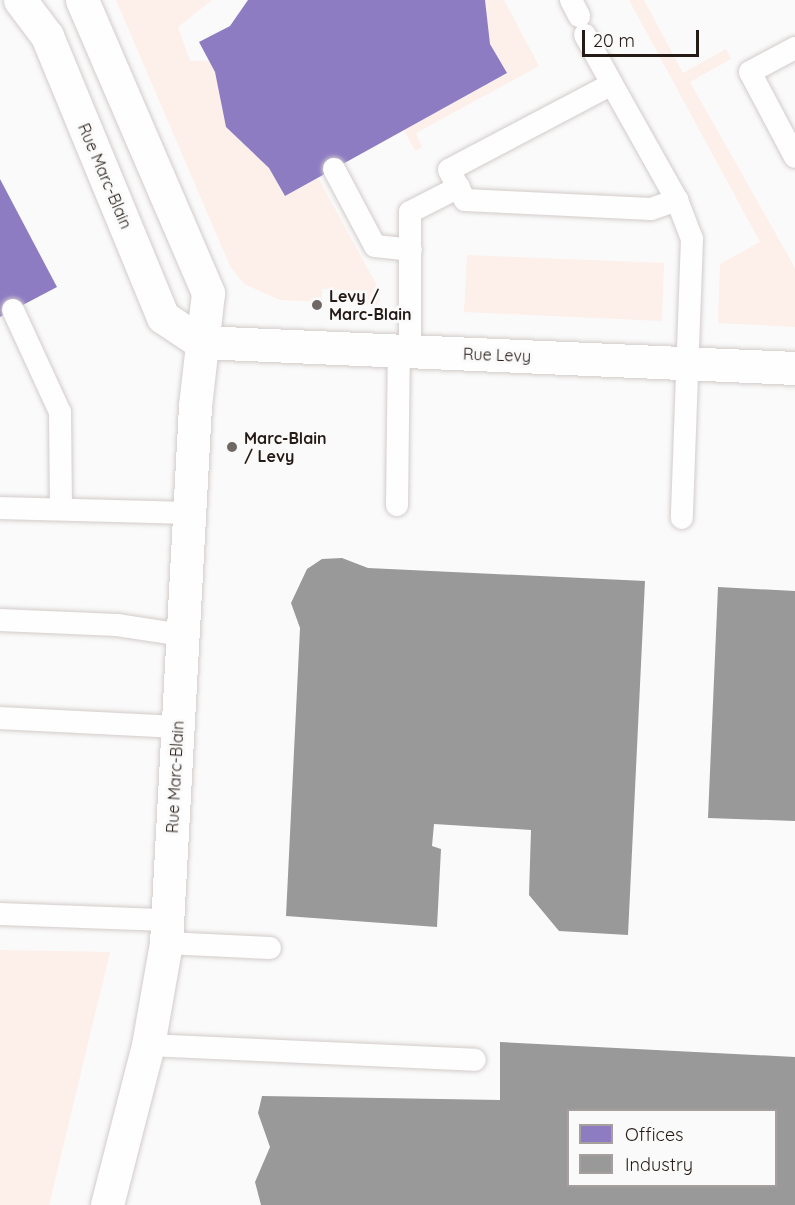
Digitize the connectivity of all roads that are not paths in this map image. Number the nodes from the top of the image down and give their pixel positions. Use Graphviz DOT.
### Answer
graph roads {
  1 [pos="20,0"];
  2 [pos="82,0"];
  3 [pos="578,17"];
  4 [pos="795,48"];
  5 [pos="612,84"];
  6 [pos="795,157"];
  7 [pos="334,169"];
  8 [pos="459,187"];
  9 [pos="677,200"];
  10 [pos="411,250"];
  11 [pos="13,310"];
  12 [pos="200,342"];
  13 [pos="405,351"];
  14 [pos="690,363"];
  15 [pos="795,368"];
  16 [pos="397,505"];
  17 [pos="0,508"];
  18 [pos="61,508"];
  19 [pos="189,513"];
  20 [pos="681,518"];
  21 [pos="0,620"];
  22 [pos="183,634"];
  23 [pos="0,718"];
  24 [pos="177,727"];
  25 [pos="0,914"];
  26 [pos="166,932"];
  27 [pos="270,948"];
  28 [pos="148,1045"];
  29 [pos="475,1060"];
  30 [pos="107,1205"];
  1 -- 12 [label="street, Rue Marc-Blain"];
  2 -- 12 [label="street, Rue Marc-Blain"];
  3 -- 5 [label="lane"];
  4 -- 6 [label="lane"];
  5 -- 8 [label="lane"];
  5 -- 9 [label="lane"];
  7 -- 10 [label="lane"];
  8 -- 9 [label="lane"];
  8 -- 10 [label="lane"];
  9 -- 14 [label="lane"];
  10 -- 13 [label="lane"];
  11 -- 18 [label="lane"];
  12 -- 13 [label="street, Rue Levy"];
  12 -- 19 [label="street, Rue Marc-Blain"];
  13 -- 14 [label="street, Rue Levy"];
  13 -- 16 [label="lane"];
  14 -- 15 [label="street, Rue Levy"];
  14 -- 20 [label="lane"];
  17 -- 18 [label="lane"];
  18 -- 19 [label="lane"];
  19 -- 22 [label="street, Rue Marc-Blain"];
  21 -- 22 [label="lane"];
  22 -- 24 [label="street, Rue Marc-Blain"];
  23 -- 24 [label="lane"];
  24 -- 26 [label="street, Rue Marc-Blain"];
  25 -- 26 [label="lane"];
  26 -- 27 [label="lane"];
  26 -- 28 [label="street, Rue Marc-Blain"];
  28 -- 29 [label="lane"];
  28 -- 30 [label="street, Rue Marc-Blain"];
}
